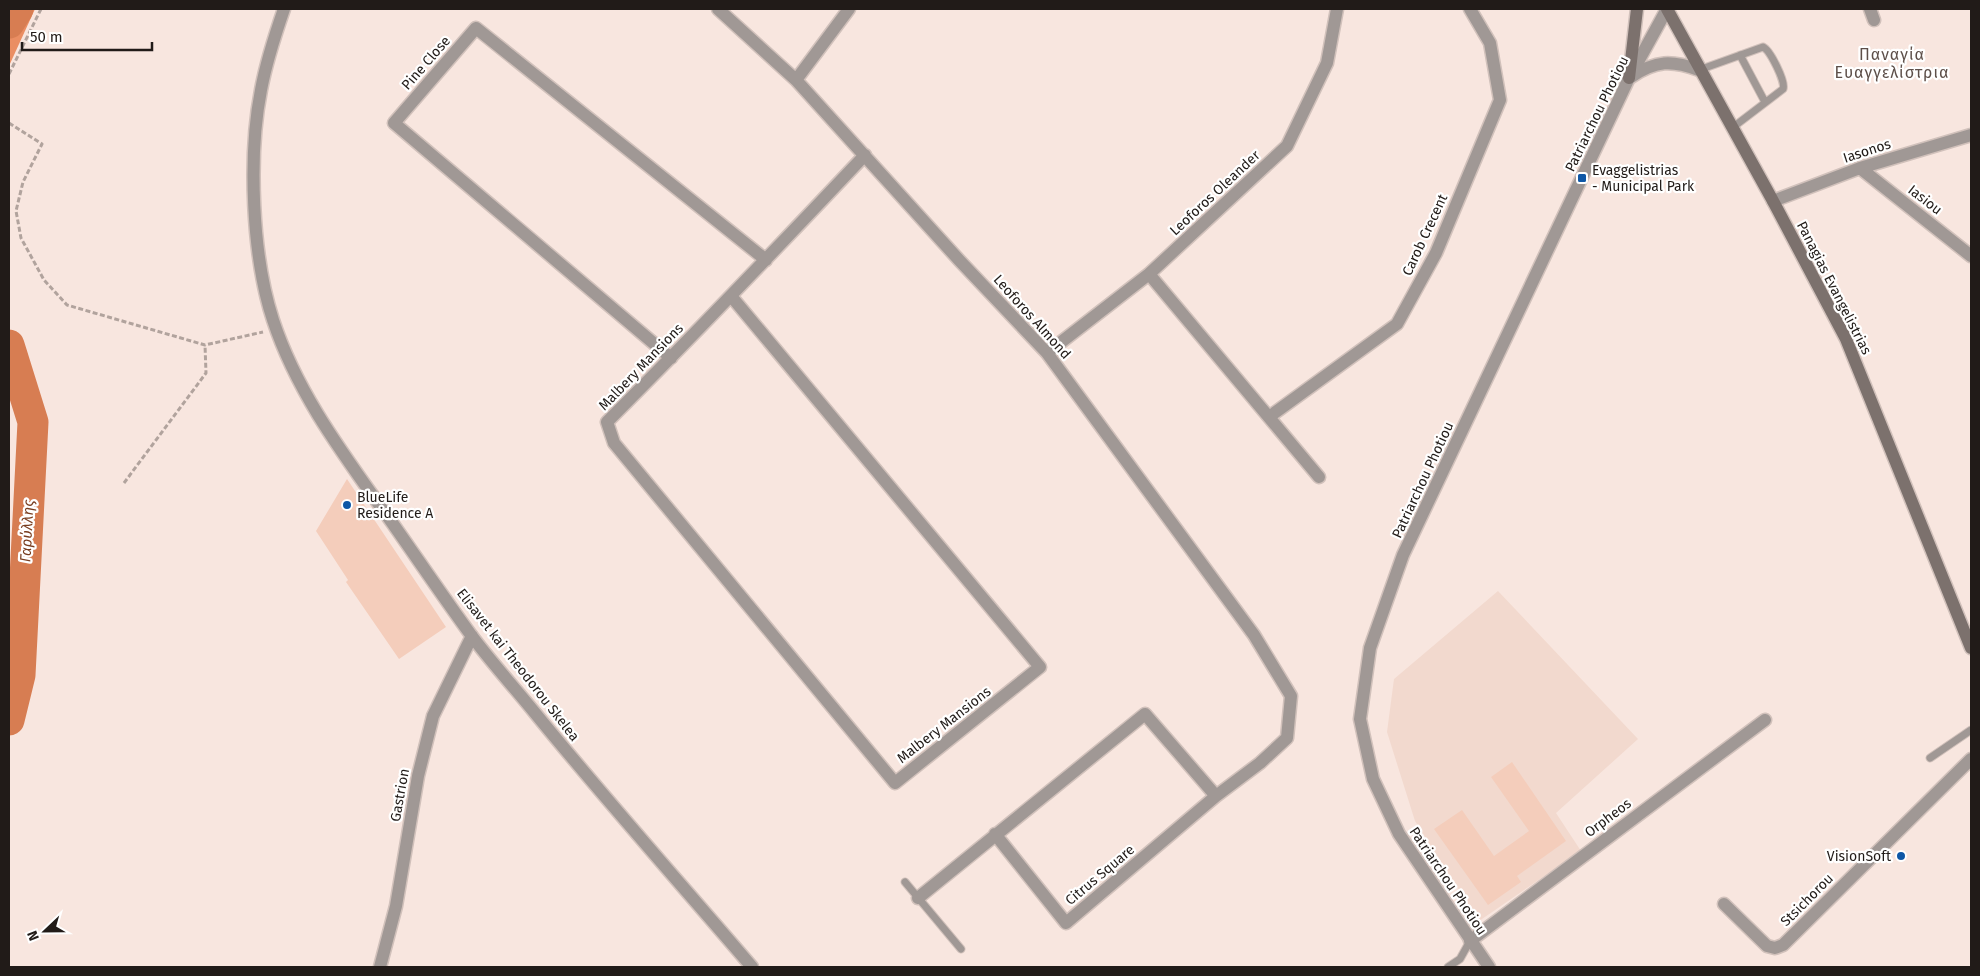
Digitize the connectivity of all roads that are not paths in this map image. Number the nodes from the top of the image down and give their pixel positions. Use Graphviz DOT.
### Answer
graph roads {
  1 [pos="284,9"];
  2 [pos="718,9"];
  3 [pos="849,9"];
  4 [pos="1337,9"];
  5 [pos="1470,9"];
  6 [pos="1637,9"];
  7 [pos="1666,9"];
  8 [pos="1740,55"];
  9 [pos="1699,70"];
  10 [pos="1629,78"];
  11 [pos="796,80"];
  12 [pos="1765,102"];
  13 [pos="1732,128"];
  14 [pos="1971,134"];
  15 [pos="865,156"];
  16 [pos="1860,168"];
  17 [pos="1773,201"];
  18 [pos="1971,256"];
  19 [pos="766,260"];
  20 [pos="1149,274"];
  21 [pos="731,296"];
  22 [pos="1047,353"];
  23 [pos="671,358"];
  24 [pos="1269,417"];
  25 [pos="1319,477"];
  26 [pos="472,636"];
  27 [pos="1971,648"];
  28 [pos="1765,720"];
  29 [pos="1971,730"];
  30 [pos="1287,738"];
  31 [pos="1930,758"];
  32 [pos="1971,759"];
  33 [pos="1216,796"];
  34 [pos="995,834"];
  35 [pos="906,882"];
  36 [pos="918,898"];
  37 [pos="1724,904"];
  38 [pos="1470,941"];
  39 [pos="961,949"];
  40 [pos="380,967"];
  41 [pos="752,967"];
  42 [pos="1448,967"];
  43 [pos="1489,967"];
  1 -- 26 [label="street, Elisavet kai Theodorou Skelea"];
  2 -- 11 [label="street, Leoforos Almond"];
  3 -- 11 [label="street"];
  4 -- 20 [label="street, Leoforos Oleander"];
  5 -- 24 [label="street, Carob Crecent"];
  6 -- 10 [label="main road"];
  7 -- 9 [label="main road, Panagias Evangelistrias"];
  7 -- 10 [label="street, Patriarchou Photiou"];
  8 -- 9 [label="lane"];
  8 -- 12 [label="lane"];
  8 -- 12 [label="lane"];
  9 -- 10 [label="street"];
  9 -- 13 [label="main road, Panagias Evangelistrias"];
  10 -- 38 [label="street, Patriarchou Photiou"];
  11 -- 15 [label="street, Leoforos Almond"];
  12 -- 13 [label="lane"];
  13 -- 17 [label="main road, Panagias Evangelistrias"];
  14 -- 16 [label="street, Iasonos"];
  15 -- 19 [label="street, Malbery Mansions"];
  15 -- 22 [label="street, Leoforos Almond"];
  16 -- 17 [label="street, Iasonos"];
  16 -- 18 [label="street, Iasiou"];
  17 -- 27 [label="main road, Panagias Evangelistrias"];
  19 -- 21 [label="street, Malbery Mansions"];
  19 -- 23 [label="street, Pine Close"];
  20 -- 22 [label="street, Leoforos Oleander"];
  20 -- 24 [label="street"];
  21 -- 23 [label="street, Malbery Mansions"];
  21 -- 23 [label="street, Malbery Mansions"];
  22 -- 30 [label="street, Leoforos Almond"];
  24 -- 25 [label="street"];
  26 -- 40 [label="street, Gastrion"];
  26 -- 41 [label="street, Elisavet kai Theodorou Skelea"];
  28 -- 38 [label="street, Orpheos"];
  29 -- 31 [label="lane"];
  30 -- 33 [label="street, Citrus Square"];
  32 -- 37 [label="street, Stsichorou"];
  33 -- 34 [label="street"];
  33 -- 34 [label="street, Citrus Square"];
  34 -- 36 [label="street"];
  35 -- 36 [label="lane"];
  36 -- 39 [label="lane"];
  38 -- 42 [label="lane"];
  38 -- 43 [label="street, Patriarchou Photiou"];
}
